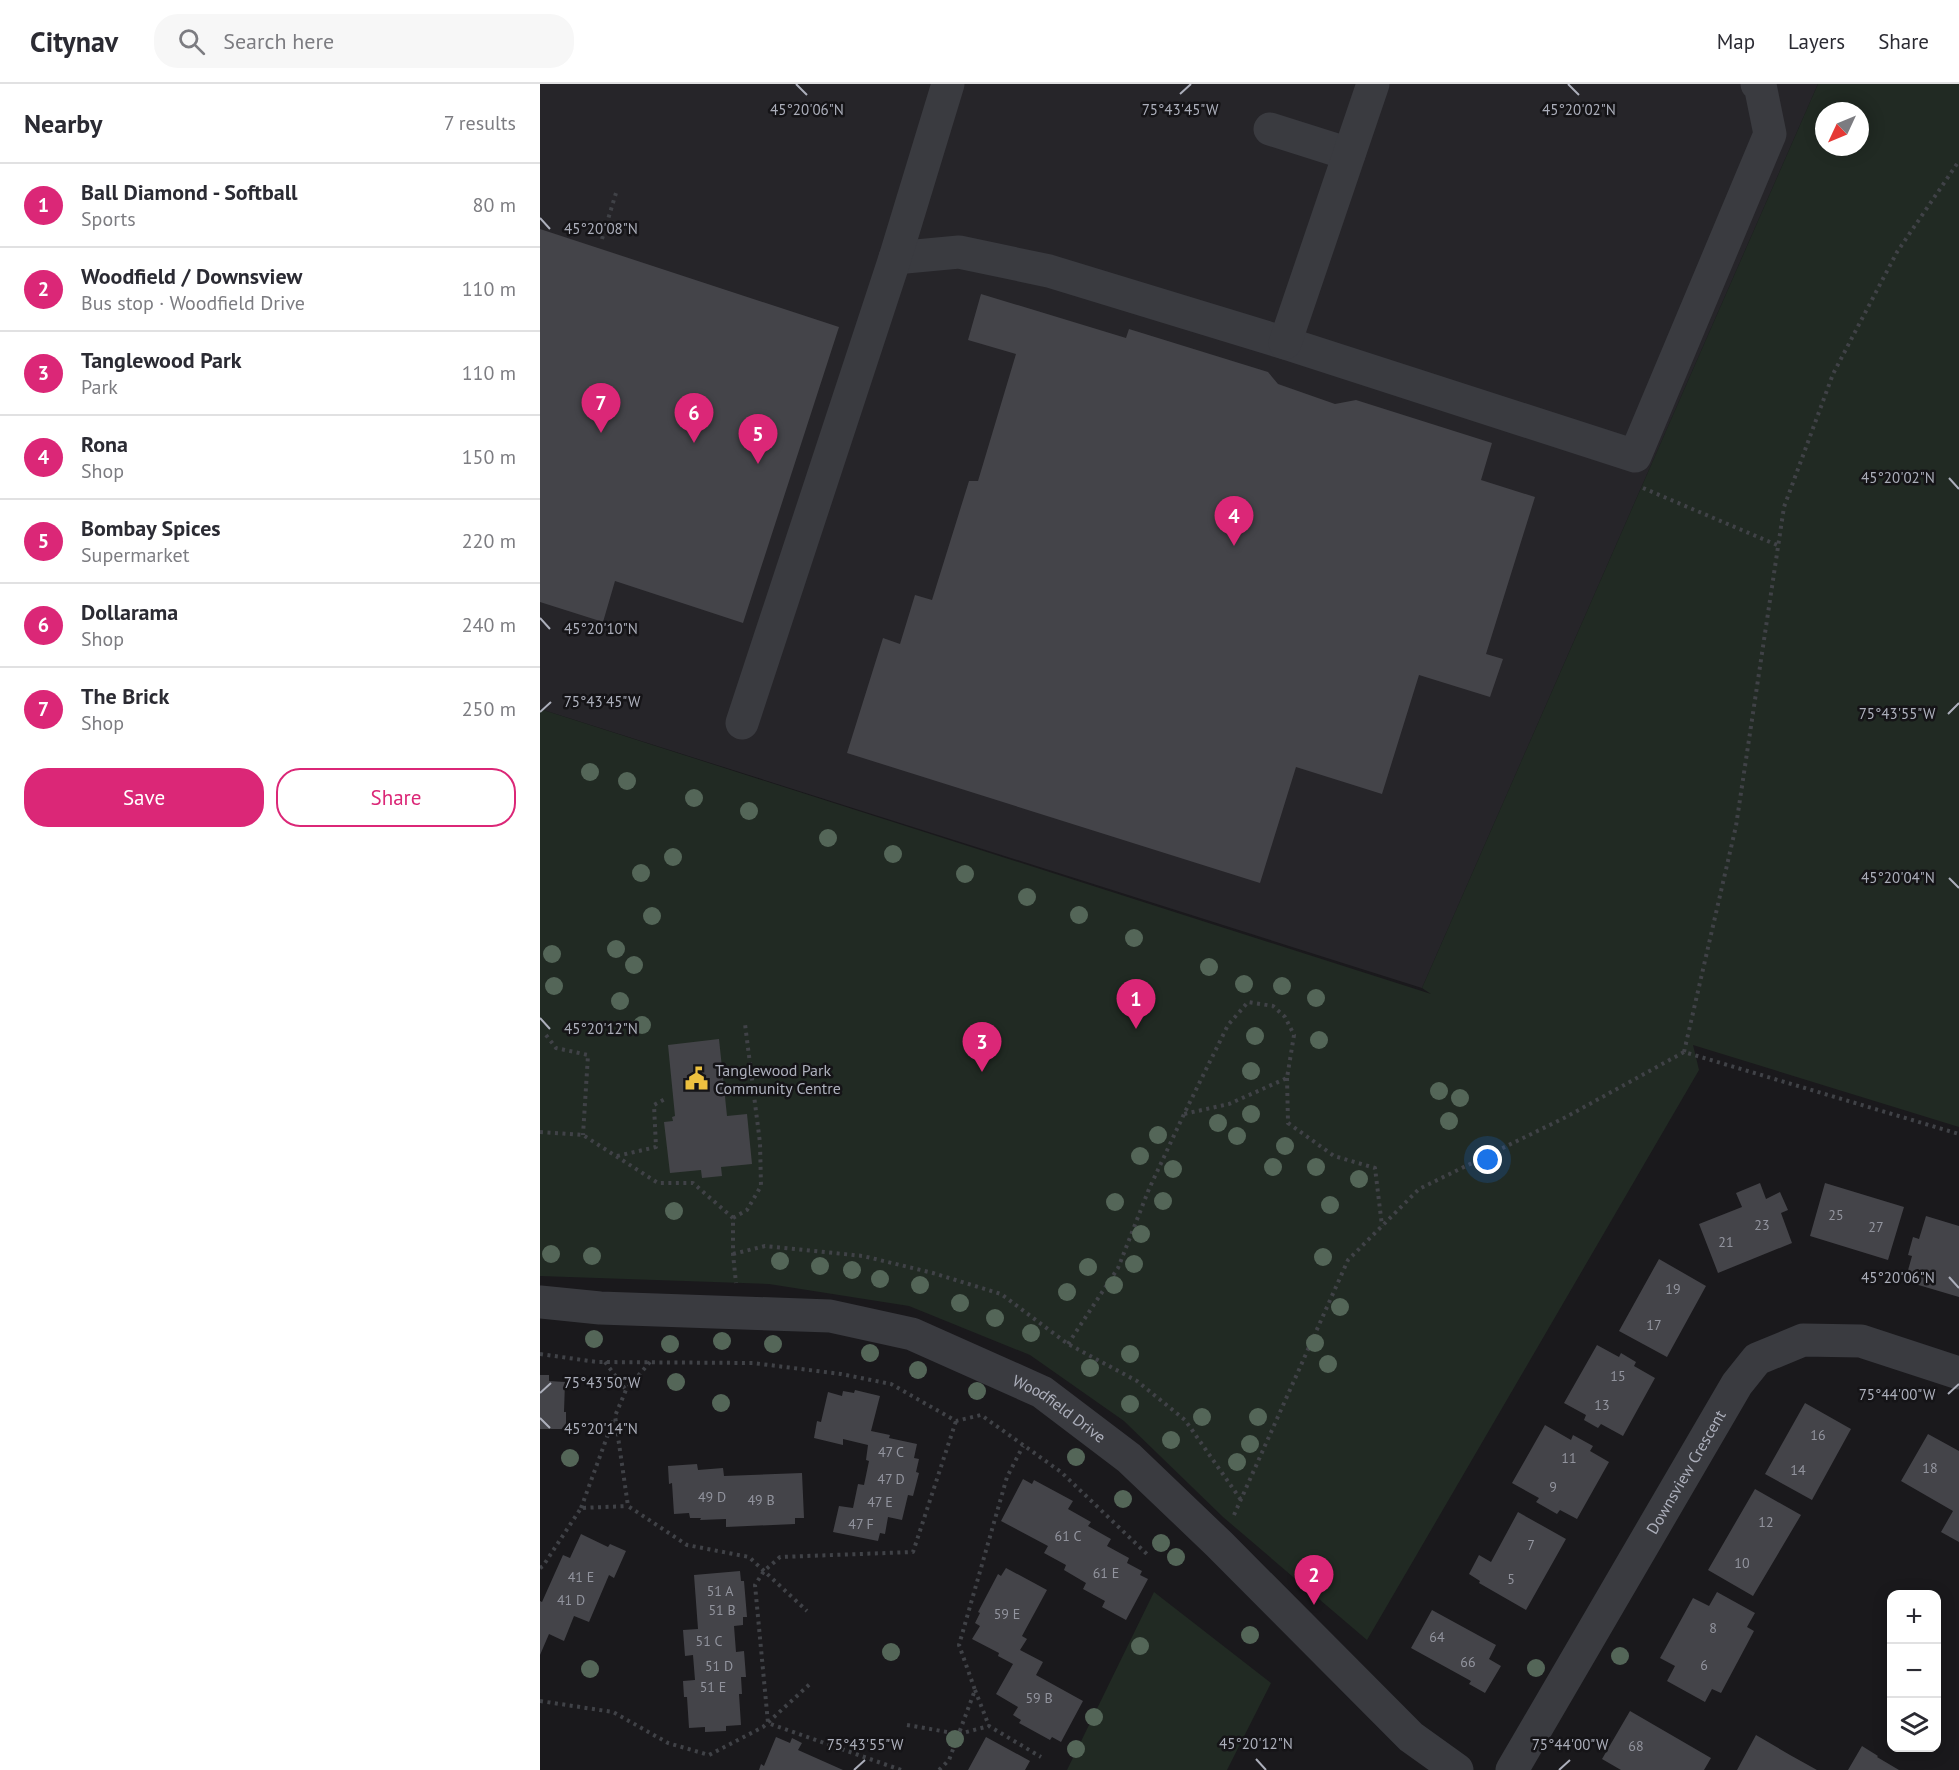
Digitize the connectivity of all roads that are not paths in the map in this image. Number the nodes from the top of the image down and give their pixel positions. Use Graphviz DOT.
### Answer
graph roads {
  1 [pos="948,84"];
  2 [pos="1373,84"];
  3 [pos="1757,84"];
  4 [pos="1270,129"];
  5 [pos="1349,154"];
  6 [pos="895,258"];
  7 [pos="1285,343"];
  8 [pos="742,723"];
  9 [pos="540,1302"];
  10 [pos="1959,1373"];
  11 [pos="1457,1770"];
  12 [pos="1512,1770"];
  1 -- 6 [label="street"];
  2 -- 5 [label="street"];
  3 -- 7 [label="street"];
  4 -- 5 [label="street"];
  5 -- 7 [label="street"];
  6 -- 7 [label="street"];
  6 -- 8 [label="street"];
  9 -- 11 [label="street, Woodfield Drive"];
  10 -- 12 [label="street, Downsview Crescent"];
}
